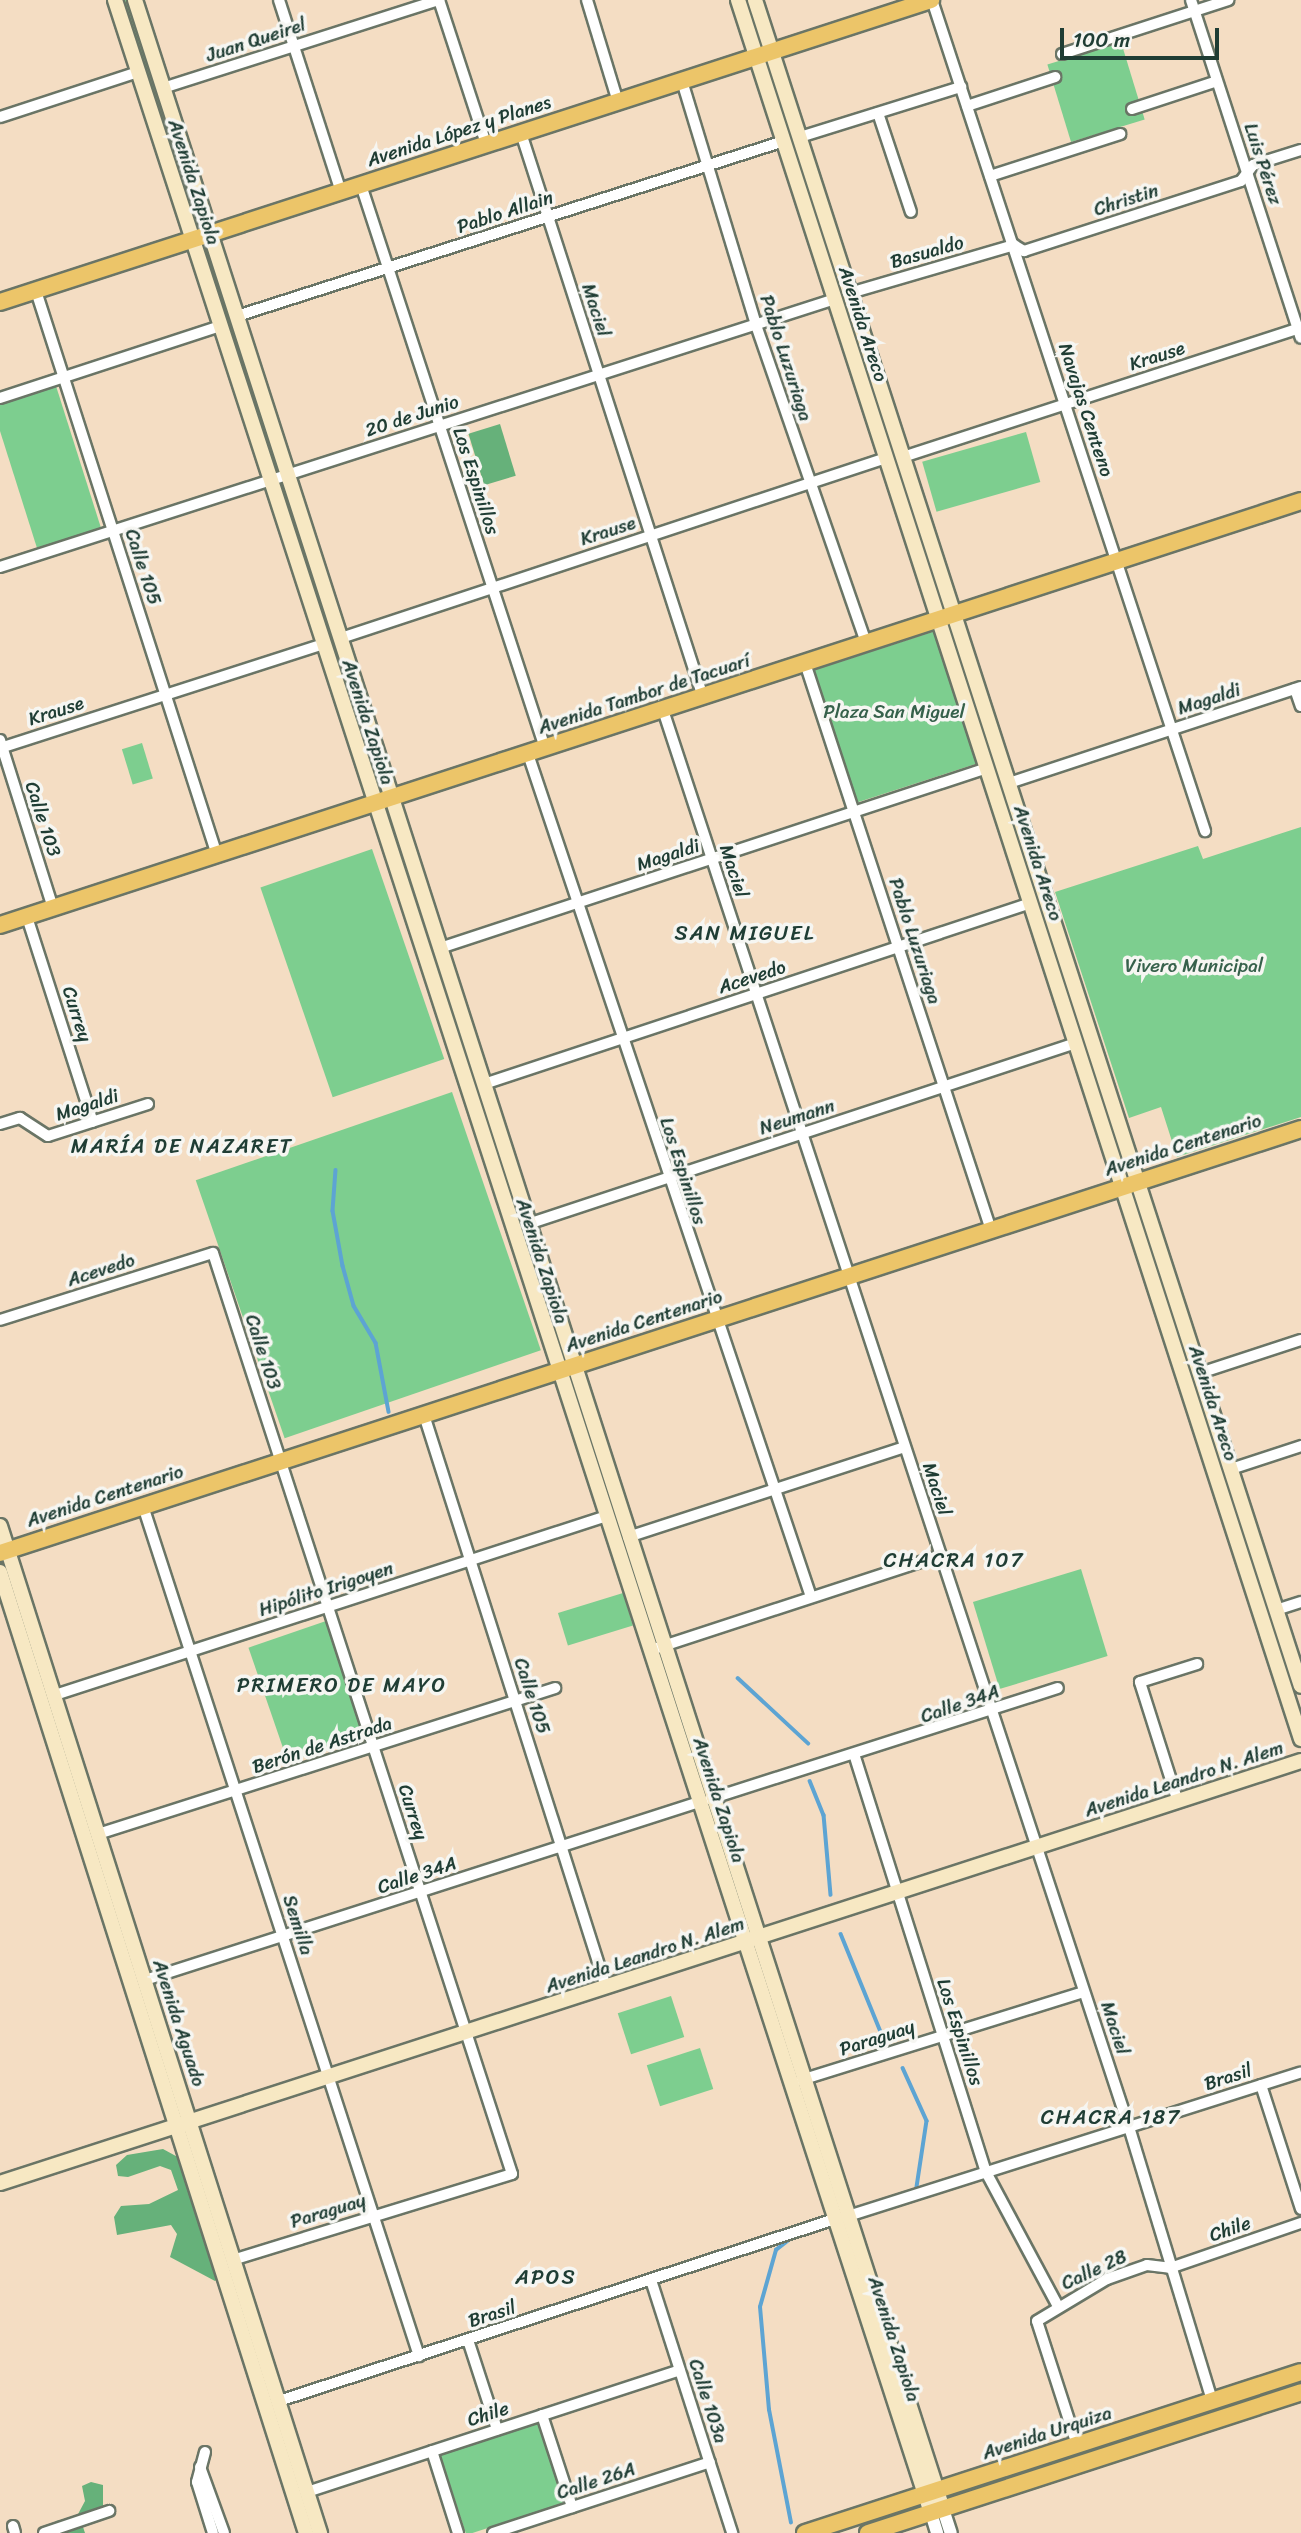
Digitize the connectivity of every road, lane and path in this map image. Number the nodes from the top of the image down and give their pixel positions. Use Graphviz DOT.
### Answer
graph roads {
  1 [pos="115,0"];
  2 [pos="135,0"];
  3 [pos="279,0"];
  4 [pos="439,0"];
  5 [pos="587,0"];
  6 [pos="738,0"];
  7 [pos="755,0"];
  8 [pos="932,0"];
  9 [pos="1228,0"];
  10 [pos="912,3"];
  11 [pos="1193,6"];
  12 [pos="294,46"];
  13 [pos="764,54"];
  14 [pos="1062,54"];
  15 [pos="138,72"];
  16 [pos="1055,77"];
  17 [pos="1217,80"];
  18 [pos="682,81"];
  19 [pos="961,87"];
  20 [pos="163,88"];
  21 [pos="618,102"];
  22 [pos="967,106"];
  23 [pos="1132,108"];
  24 [pos="878,113"];
  25 [pos="0,117"];
  26 [pos="521,133"];
  27 [pos="1120,134"];
  28 [pos="800,137"];
  29 [pos="784,141"];
  30 [pos="486,144"];
  31 [pos="1301,150"];
  32 [pos="708,165"];
  33 [pos="1247,174"];
  34 [pos="990,176"];
  35 [pos="361,185"];
  36 [pos="341,192"];
  37 [pos="911,212"];
  38 [pos="548,217"];
  39 [pos="210,234"];
  40 [pos="192,240"];
  41 [pos="1014,245"];
  42 [pos="388,268"];
  43 [pos="36,290"];
  44 [pos="850,293"];
  45 [pos="835,299"];
  46 [pos="0,302"];
  47 [pos="237,316"];
  48 [pos="755,325"];
  49 [pos="220,326"];
  50 [pos="1300,332"];
  51 [pos="599,375"];
  52 [pos="64,378"];
  53 [pos="0,398"];
  54 [pos="1066,404"];
  55 [pos="439,426"];
  56 [pos="903,457"];
  57 [pos="886,458"];
  58 [pos="288,474"];
  59 [pos="270,480"];
  60 [pos="810,483"];
  61 [pos="1301,501"];
  62 [pos="113,530"];
  63 [pos="651,536"];
  64 [pos="1116,561"];
  65 [pos="0,567"];
  66 [pos="492,588"];
  67 [pos="946,617"];
  68 [pos="341,638"];
  69 [pos="866,643"];
  70 [pos="323,644"];
  71 [pos="805,663"];
  72 [pos="1298,688"];
  73 [pos="165,695"];
  74 [pos="703,696"];
  75 [pos="1301,706"];
  76 [pos="663,710"];
  77 [pos="1172,729"];
  78 [pos="1,745"];
  79 [pos="545,748"];
  80 [pos="527,754"];
  81 [pos="987,768"];
  82 [pos="1009,783"];
  83 [pos="392,798"];
  84 [pos="374,804"];
  85 [pos="854,812"];
  86 [pos="1205,831"];
  87 [pos="217,855"];
  88 [pos="712,859"];
  89 [pos="577,903"];
  90 [pos="1031,903"];
  91 [pos="53,908"];
  92 [pos="27,917"];
  93 [pos="0,925"];
  94 [pos="898,947"];
  95 [pos="440,948"];
  96 [pos="756,994"];
  97 [pos="621,1038"];
  98 [pos="1076,1043"];
  99 [pos="484,1084"];
  100 [pos="944,1086"];
  101 [pos="148,1104"];
  102 [pos="93,1122"];
  103 [pos="0,1124"];
  104 [pos="1301,1129"];
  105 [pos="802,1133"];
  106 [pos="667,1178"];
  107 [pos="1130,1185"];
  108 [pos="528,1224"];
  109 [pos="991,1230"];
  110 [pos="213,1253"];
  111 [pos="849,1276"];
  112 [pos="0,1320"];
  113 [pos="714,1320"];
  114 [pos="1301,1340"];
  115 [pos="565,1369"];
  116 [pos="1200,1373"];
  117 [pos="424,1415"];
  118 [pos="1301,1446"];
  119 [pos="905,1447"];
  120 [pos="279,1462"];
  121 [pos="1231,1469"];
  122 [pos="775,1489"];
  123 [pos="144,1506"];
  124 [pos="607,1516"];
  125 [pos="0,1526"];
  126 [pos="628,1537"];
  127 [pos="4,1551"];
  128 [pos="941,1555"];
  129 [pos="471,1561"];
  130 [pos="0,1573"];
  131 [pos="811,1597"];
  132 [pos="1301,1602"];
  133 [pos="327,1607"];
  134 [pos="1276,1610"];
  135 [pos="657,1647"];
  136 [pos="191,1651"];
  137 [pos="1197,1664"];
  138 [pos="1301,1686"];
  139 [pos="555,1688"];
  140 [pos="1059,1688"];
  141 [pos="55,1695"];
  142 [pos="515,1702"];
  143 [pos="993,1712"];
  144 [pos="1301,1739"];
  145 [pos="373,1747"];
  146 [pos="855,1757"];
  147 [pos="1301,1761"];
  148 [pos="236,1791"];
  149 [pos="705,1801"];
  150 [pos="1178,1801"];
  151 [pos="99,1835"];
  152 [pos="562,1847"];
  153 [pos="1037,1847"];
  154 [pos="897,1891"];
  155 [pos="421,1892"];
  156 [pos="283,1936"];
  157 [pos="750,1941"];
  158 [pos="145,1980"];
  159 [pos="606,1987"];
  160 [pos="1084,1992"];
  161 [pos="467,2032"];
  162 [pos="943,2035"];
  163 [pos="1301,2072"];
  164 [pos="328,2077"];
  165 [pos="801,2080"];
  166 [pos="1261,2085"];
  167 [pos="184,2124"];
  168 [pos="1129,2127"];
  169 [pos="986,2172"];
  170 [pos="512,2174"];
  171 [pos="0,2183"];
  172 [pos="1301,2209"];
  173 [pos="373,2216"];
  174 [pos="840,2218"];
  175 [pos="1301,2223"];
  176 [pos="236,2259"];
  177 [pos="1170,2268"];
  178 [pos="651,2280"];
  179 [pos="1058,2306"];
  180 [pos="468,2340"];
  181 [pos="419,2356"];
  182 [pos="680,2370"];
  183 [pos="1301,2372"];
  184 [pos="1301,2392"];
  185 [pos="279,2401"];
  186 [pos="1212,2401"];
  187 [pos="542,2415"];
  188 [pos="497,2429"];
  189 [pos="1077,2445"];
  190 [pos="432,2451"];
  191 [pos="205,2452"];
  192 [pos="710,2462"];
  193 [pos="200,2468"];
  194 [pos="307,2492"];
  195 [pos="931,2493"];
  196 [pos="572,2507"];
  197 [pos="109,2511"];
  198 [pos="937,2511"];
  199 [pos="526,2528"];
  200 [pos="44,2533"];
  201 [pos="213,2533"];
  202 [pos="224,2533"];
  203 [pos="306,2533"];
  204 [pos="320,2533"];
  205 [pos="458,2533"];
  206 [pos="493,2533"];
  207 [pos="732,2533"];
  208 [pos="805,2533"];
  209 [pos="868,2533"];
  210 [pos="937,2533"];
  211 [pos="951,2533"];
  1 -- 15 [label="main road, Avenida Zapiola"];
  2 -- 20 [label="main road, Avenida Zapiola"];
  3 -- 12 [label="street"];
  4 -- 12 [label="street, Juan Queirel"];
  4 -- 30 [label="street"];
  5 -- 21 [label="street"];
  6 -- 13 [label="main road, Avenida Areco"];
  7 -- 13 [label="main road, Avenida Areco"];
  8 -- 10 [label="main road, Avenida López y Planes"];
  8 -- 19 [label="street, Navajas Centeno"];
  9 -- 11 [label="street"];
  10 -- 13 [label="main road, Avenida López y Planes"];
  11 -- 14 [label="street"];
  11 -- 17 [label="street, Luis Pérez"];
  12 -- 20 [label="street, Juan Queirel"];
  12 -- 36 [label="street"];
  13 -- 18 [label="main road, Avenida López y Planes"];
  13 -- 28 [label="main road, Avenida Areco"];
  13 -- 29 [label="main road, Avenida Areco"];
  15 -- 25 [label="street"];
  15 -- 40 [label="main road, Avenida Zapiola"];
  16 -- 22 [label="street"];
  17 -- 23 [label="street"];
  17 -- 33 [label="street, Luis Pérez"];
  18 -- 21 [label="main road, Avenida López y Planes"];
  18 -- 32 [label="street, Pablo Luzuriaga"];
  19 -- 22 [label="street, Navajas Centeno"];
  19 -- 24 [label="street"];
  20 -- 39 [label="main road, Avenida Zapiola"];
  21 -- 26 [label="main road, Avenida López y Planes"];
  22 -- 34 [label="street, Navajas Centeno"];
  24 -- 28 [label="street"];
  24 -- 37 [label="street"];
  26 -- 30 [label="main road, Avenida López y Planes"];
  26 -- 38 [label="street, Maciel"];
  27 -- 34 [label="street"];
  28 -- 44 [label="main road, Avenida Areco"];
  29 -- 32 [label="street, Pablo Allain"];
  29 -- 45 [label="main road, Avenida Areco"];
  30 -- 35 [label="main road, Avenida López y Planes"];
  31 -- 33 [label="street"];
  32 -- 38 [label="street, Pablo Allain"];
  32 -- 48 [label="street, Pablo Luzuriaga"];
  33 -- 41 [label="street, Christin"];
  33 -- 50 [label="street, Luis Pérez"];
  34 -- 41 [label="street, Navajas Centeno"];
  35 -- 36 [label="main road, Avenida López y Planes"];
  35 -- 42 [label="street, Los Espinillos"];
  36 -- 39 [label="main road, Avenida López y Planes"];
  38 -- 42 [label="street, Pablo Allain"];
  38 -- 51 [label="street, Maciel"];
  39 -- 40 [label="main road, Avenida López y Planes"];
  39 -- 47 [label="main road, Avenida Zapiola"];
  40 -- 43 [label="main road, Avenida López y Planes"];
  40 -- 49 [label="main road, Avenida Zapiola"];
  41 -- 44 [label="street, Basualdo"];
  41 -- 54 [label="street, Navajas Centeno"];
  42 -- 47 [label="street, Pablo Allain"];
  42 -- 55 [label="street, Los Espinillos"];
  43 -- 46 [label="main road, Avenida López y Planes"];
  43 -- 52 [label="street, Calle 105"];
  44 -- 56 [label="main road, Avenida Areco"];
  45 -- 48 [label="street, 20 de Junio"];
  45 -- 57 [label="main road, Avenida Areco"];
  47 -- 58 [label="main road, Avenida Zapiola"];
  48 -- 51 [label="street, 20 de Junio"];
  48 -- 60 [label="street, Pablo Luzuriaga"];
  49 -- 52 [label="street"];
  49 -- 59 [label="main road, Avenida Zapiola"];
  50 -- 54 [label="street, Krause"];
  51 -- 55 [label="street, 20 de Junio"];
  51 -- 63 [label="street, Maciel"];
  52 -- 53 [label="street"];
  52 -- 62 [label="street, Calle 105"];
  54 -- 56 [label="street, Krause"];
  54 -- 64 [label="street, Navajas Centeno"];
  55 -- 58 [label="street, 20 de Junio"];
  55 -- 66 [label="street, Los Espinillos"];
  56 -- 67 [label="main road, Avenida Areco"];
  57 -- 60 [label="street, Krause"];
  57 -- 67 [label="main road, Avenida Areco"];
  58 -- 59 [label="street, 20 de Junio"];
  58 -- 68 [label="main road, Avenida Zapiola"];
  59 -- 62 [label="street, 20 de Junio"];
  59 -- 70 [label="main road, Avenida Zapiola"];
  60 -- 63 [label="street, Krause"];
  60 -- 69 [label="street, Pablo Luzuriaga"];
  61 -- 64 [label="main road, Avenida Tambor de Tacuarí"];
  62 -- 65 [label="street, 20 de Junio"];
  62 -- 73 [label="street, Calle 105"];
  63 -- 66 [label="street, Krause"];
  63 -- 74 [label="street, Maciel"];
  64 -- 67 [label="main road, Avenida Tambor de Tacuarí"];
  64 -- 77 [label="street, Navajas Centeno"];
  66 -- 68 [label="street, Krause"];
  66 -- 79 [label="street, Los Espinillos"];
  67 -- 69 [label="main road, Avenida Tambor de Tacuarí"];
  67 -- 81 [label="main road, Avenida Areco"];
  67 -- 82 [label="main road, Avenida Areco"];
  68 -- 83 [label="main road, Avenida Zapiola"];
  69 -- 71 [label="main road, Avenida Tambor de Tacuarí"];
  70 -- 73 [label="street, Krause"];
  70 -- 84 [label="main road, Avenida Zapiola"];
  71 -- 74 [label="main road, Avenida Tambor de Tacuarí"];
  71 -- 85 [label="street, Pablo Luzuriaga"];
  72 -- 75 [label="street"];
  72 -- 77 [label="street, Magaldi"];
  73 -- 78 [label="street, Krause"];
  73 -- 87 [label="street, Calle 105"];
  74 -- 76 [label="main road, Avenida Tambor de Tacuarí"];
  76 -- 79 [label="main road, Avenida Tambor de Tacuarí"];
  76 -- 88 [label="street, Maciel"];
  77 -- 82 [label="street, Magaldi"];
  77 -- 86 [label="street, Navajas Centeno"];
  78 -- 91 [label="street, Calle 103"];
  79 -- 80 [label="main road, Avenida Tambor de Tacuarí"];
  80 -- 83 [label="main road, Avenida Tambor de Tacuarí"];
  80 -- 89 [label="street, Los Espinillos"];
  81 -- 85 [label="street, Magaldi"];
  81 -- 90 [label="main road, Avenida Areco"];
  82 -- 107 [label="main road, Avenida Areco"];
  83 -- 84 [label="main road, Avenida Tambor de Tacuarí"];
  83 -- 95 [label="main road, Avenida Zapiola"];
  84 -- 87 [label="main road, Avenida Tambor de Tacuarí"];
  84 -- 115 [label="main road, Avenida Zapiola"];
  85 -- 88 [label="street, Magaldi"];
  85 -- 94 [label="street, Pablo Luzuriaga"];
  87 -- 91 [label="main road, Avenida Tambor de Tacuarí"];
  88 -- 89 [label="street, Magaldi"];
  88 -- 96 [label="street, Maciel"];
  89 -- 95 [label="street, Magaldi"];
  89 -- 97 [label="street, Los Espinillos"];
  90 -- 94 [label="street, Acevedo"];
  90 -- 98 [label="main road, Avenida Areco"];
  91 -- 92 [label="main road, Avenida Tambor de Tacuarí"];
  92 -- 93 [label="main road, Avenida Tambor de Tacuarí"];
  92 -- 102 [label="street, Currey"];
  94 -- 96 [label="street, Acevedo"];
  94 -- 100 [label="street, Pablo Luzuriaga"];
  95 -- 99 [label="main road, Avenida Zapiola"];
  96 -- 97 [label="street, Acevedo"];
  96 -- 105 [label="street, Maciel"];
  97 -- 99 [label="street, Acevedo"];
  97 -- 106 [label="street, Los Espinillos"];
  98 -- 100 [label="street, Neumann"];
  98 -- 107 [label="main road, Avenida Areco"];
  99 -- 108 [label="main road, Avenida Zapiola"];
  100 -- 105 [label="street, Neumann"];
  100 -- 109 [label="street, Pablo Luzuriaga"];
  101 -- 102 [label="street, Magaldi"];
  102 -- 103 [label="street, Magaldi"];
  104 -- 107 [label="main road, Avenida Centenario"];
  105 -- 106 [label="street, Neumann"];
  105 -- 111 [label="street, Maciel"];
  106 -- 108 [label="street, Neumann"];
  106 -- 113 [label="street, Los Espinillos"];
  107 -- 109 [label="main road, Avenida Centenario"];
  107 -- 116 [label="main road, Avenida Areco"];
  107 -- 144 [label="main road, Avenida Areco"];
  108 -- 115 [label="main road, Avenida Zapiola"];
  109 -- 111 [label="main road, Avenida Centenario"];
  110 -- 112 [label="street, Acevedo"];
  110 -- 120 [label="street, Calle 103"];
  111 -- 113 [label="main road, Avenida Centenario"];
  111 -- 119 [label="street, Maciel"];
  113 -- 115 [label="main road, Avenida Centenario"];
  113 -- 122 [label="street, Los Espinillos"];
  114 -- 116 [label="street"];
  115 -- 117 [label="main road, Avenida Centenario"];
  115 -- 124 [label="main road, Avenida Zapiola"];
  115 -- 126 [label="main road, Avenida Zapiola"];
  116 -- 121 [label="main road, Avenida Areco"];
  117 -- 120 [label="main road, Avenida Centenario"];
  117 -- 129 [label="street, Calle 105"];
  118 -- 121 [label="street"];
  119 -- 122 [label="street"];
  119 -- 128 [label="street, Maciel"];
  120 -- 123 [label="main road, Avenida Centenario"];
  120 -- 133 [label="street, Currey"];
  121 -- 134 [label="main road, Avenida Areco"];
  122 -- 126 [label="street"];
  122 -- 131 [label="street, Los Espinillos"];
  123 -- 127 [label="main road, Avenida Centenario"];
  123 -- 136 [label="street, Semilla"];
  124 -- 129 [label="street, Hipólito Irigoyen"];
  124 -- 135 [label="main road, Avenida Zapiola"];
  125 -- 127 [label="main road, Avenida Aguado"];
  126 -- 135 [label="main road, Avenida Zapiola"];
  127 -- 141 [label="main road, Avenida Aguado"];
  128 -- 131 [label="street"];
  128 -- 143 [label="street, Maciel"];
  129 -- 133 [label="street, Hipólito Irigoyen"];
  129 -- 142 [label="street, Calle 105"];
  130 -- 167 [label="main road, Avenida Aguado"];
  131 -- 135 [label="street"];
  132 -- 134 [label="street"];
  133 -- 136 [label="street, Hipólito Irigoyen"];
  133 -- 145 [label="street, Currey"];
  134 -- 138 [label="main road, Avenida Areco"];
  135 -- 149 [label="main road, Avenida Zapiola"];
  136 -- 141 [label="street, Hipólito Irigoyen"];
  136 -- 148 [label="street, Semilla"];
  137 -- 150 [label="street"];
  139 -- 142 [label="street, Berón de Astrada"];
  140 -- 143 [label="street, Calle 34A"];
  141 -- 151 [label="main road, Avenida Aguado"];
  142 -- 145 [label="street, Berón de Astrada"];
  142 -- 152 [label="street, Calle 105"];
  143 -- 146 [label="street, Calle 34A"];
  143 -- 153 [label="street, Maciel"];
  145 -- 148 [label="street, Berón de Astrada"];
  145 -- 155 [label="street, Currey"];
  146 -- 149 [label="street, Calle 34A"];
  146 -- 154 [label="street, Los Espinillos"];
  147 -- 150 [label="main road, Avenida Leandro N. Alem"];
  148 -- 151 [label="street, Berón de Astrada"];
  148 -- 156 [label="street, Semilla"];
  149 -- 152 [label="street, Calle 34A"];
  149 -- 157 [label="main road, Avenida Zapiola"];
  150 -- 153 [label="main road, Avenida Leandro N. Alem"];
  151 -- 158 [label="main road, Avenida Aguado"];
  152 -- 155 [label="street, Calle 34A"];
  152 -- 159 [label="street, Calle 105"];
  153 -- 154 [label="main road, Avenida Leandro N. Alem"];
  153 -- 160 [label="street, Maciel"];
  154 -- 157 [label="main road, Avenida Leandro N. Alem"];
  154 -- 162 [label="street, Los Espinillos"];
  155 -- 156 [label="street, Calle 34A"];
  155 -- 161 [label="street, Currey"];
  156 -- 158 [label="street, Calle 34A"];
  156 -- 164 [label="street, Semilla"];
  157 -- 159 [label="main road, Avenida Leandro N. Alem"];
  157 -- 165 [label="main road, Avenida Zapiola"];
  157 -- 174 [label="main road, Avenida Zapiola"];
  158 -- 167 [label="main road, Avenida Aguado"];
  159 -- 161 [label="main road, Avenida Leandro N. Alem"];
  160 -- 162 [label="street, Paraguay"];
  160 -- 168 [label="street, Maciel"];
  161 -- 164 [label="main road, Avenida Leandro N. Alem"];
  161 -- 170 [label="street, Currey"];
  162 -- 165 [label="street, Paraguay"];
  162 -- 169 [label="street, Los Espinillos"];
  163 -- 166 [label="street, Brasil"];
  164 -- 167 [label="main road, Avenida Leandro N. Alem"];
  164 -- 173 [label="street, Semilla"];
  165 -- 174 [label="main road, Avenida Zapiola"];
  166 -- 168 [label="street, Brasil"];
  166 -- 172 [label="street"];
  167 -- 171 [label="main road, Avenida Leandro N. Alem"];
  167 -- 176 [label="main road, Avenida Aguado"];
  167 -- 203 [label="main road, Avenida Aguado"];
  168 -- 169 [label="street, Brasil"];
  168 -- 177 [label="street, Maciel"];
  169 -- 174 [label="street, Brasil"];
  169 -- 179 [label="street, Los Espinillos"];
  170 -- 173 [label="street, Paraguay"];
  173 -- 176 [label="street, Paraguay"];
  173 -- 181 [label="street, Semilla"];
  174 -- 178 [label="street, Brasil"];
  174 -- 195 [label="main road, Avenida Zapiola"];
  175 -- 177 [label="street, Chile"];
  176 -- 185 [label="main road, Avenida Aguado"];
  177 -- 179 [label="street, Calle 28"];
  177 -- 186 [label="street, Maciel"];
  178 -- 180 [label="street, Brasil"];
  178 -- 182 [label="street, Calle 103a"];
  179 -- 189 [label="street, Calle 28"];
  180 -- 181 [label="street, Brasil"];
  180 -- 188 [label="street"];
  181 -- 185 [label="street, Brasil"];
  182 -- 187 [label="street, Chile"];
  182 -- 192 [label="street, Calle 103a"];
  183 -- 186 [label="main road, Avenida Urquiza"];
  184 -- 198 [label="main road, Avenida Urquiza"];
  185 -- 194 [label="main road, Avenida Aguado"];
  186 -- 189 [label="main road, Avenida Urquiza"];
  187 -- 188 [label="street, Chile"];
  187 -- 196 [label="street"];
  188 -- 190 [label="street, Chile"];
  189 -- 195 [label="main road, Avenida Urquiza"];
  190 -- 194 [label="street, Chile"];
  190 -- 205 [label="street"];
  191 -- 193 [label="street"];
  192 -- 196 [label="street, Calle 26A"];
  192 -- 207 [label="street, Calle 103a"];
  193 -- 201 [label="street"];
  193 -- 202 [label="street"];
  194 -- 204 [label="main road, Avenida Aguado"];
  195 -- 198 [label="main road, Avenida Zapiola"];
  195 -- 208 [label="main road, Avenida Urquiza"];
  196 -- 199 [label="street, Calle 26A"];
  197 -- 200 [label="street"];
  198 -- 209 [label="main road, Avenida Urquiza"];
  198 -- 210 [label="street, Avenida Zapiola"];
  198 -- 211 [label="street, Avenida Zapiola"];
  199 -- 206 [label="street, Calle 26A"];
}
